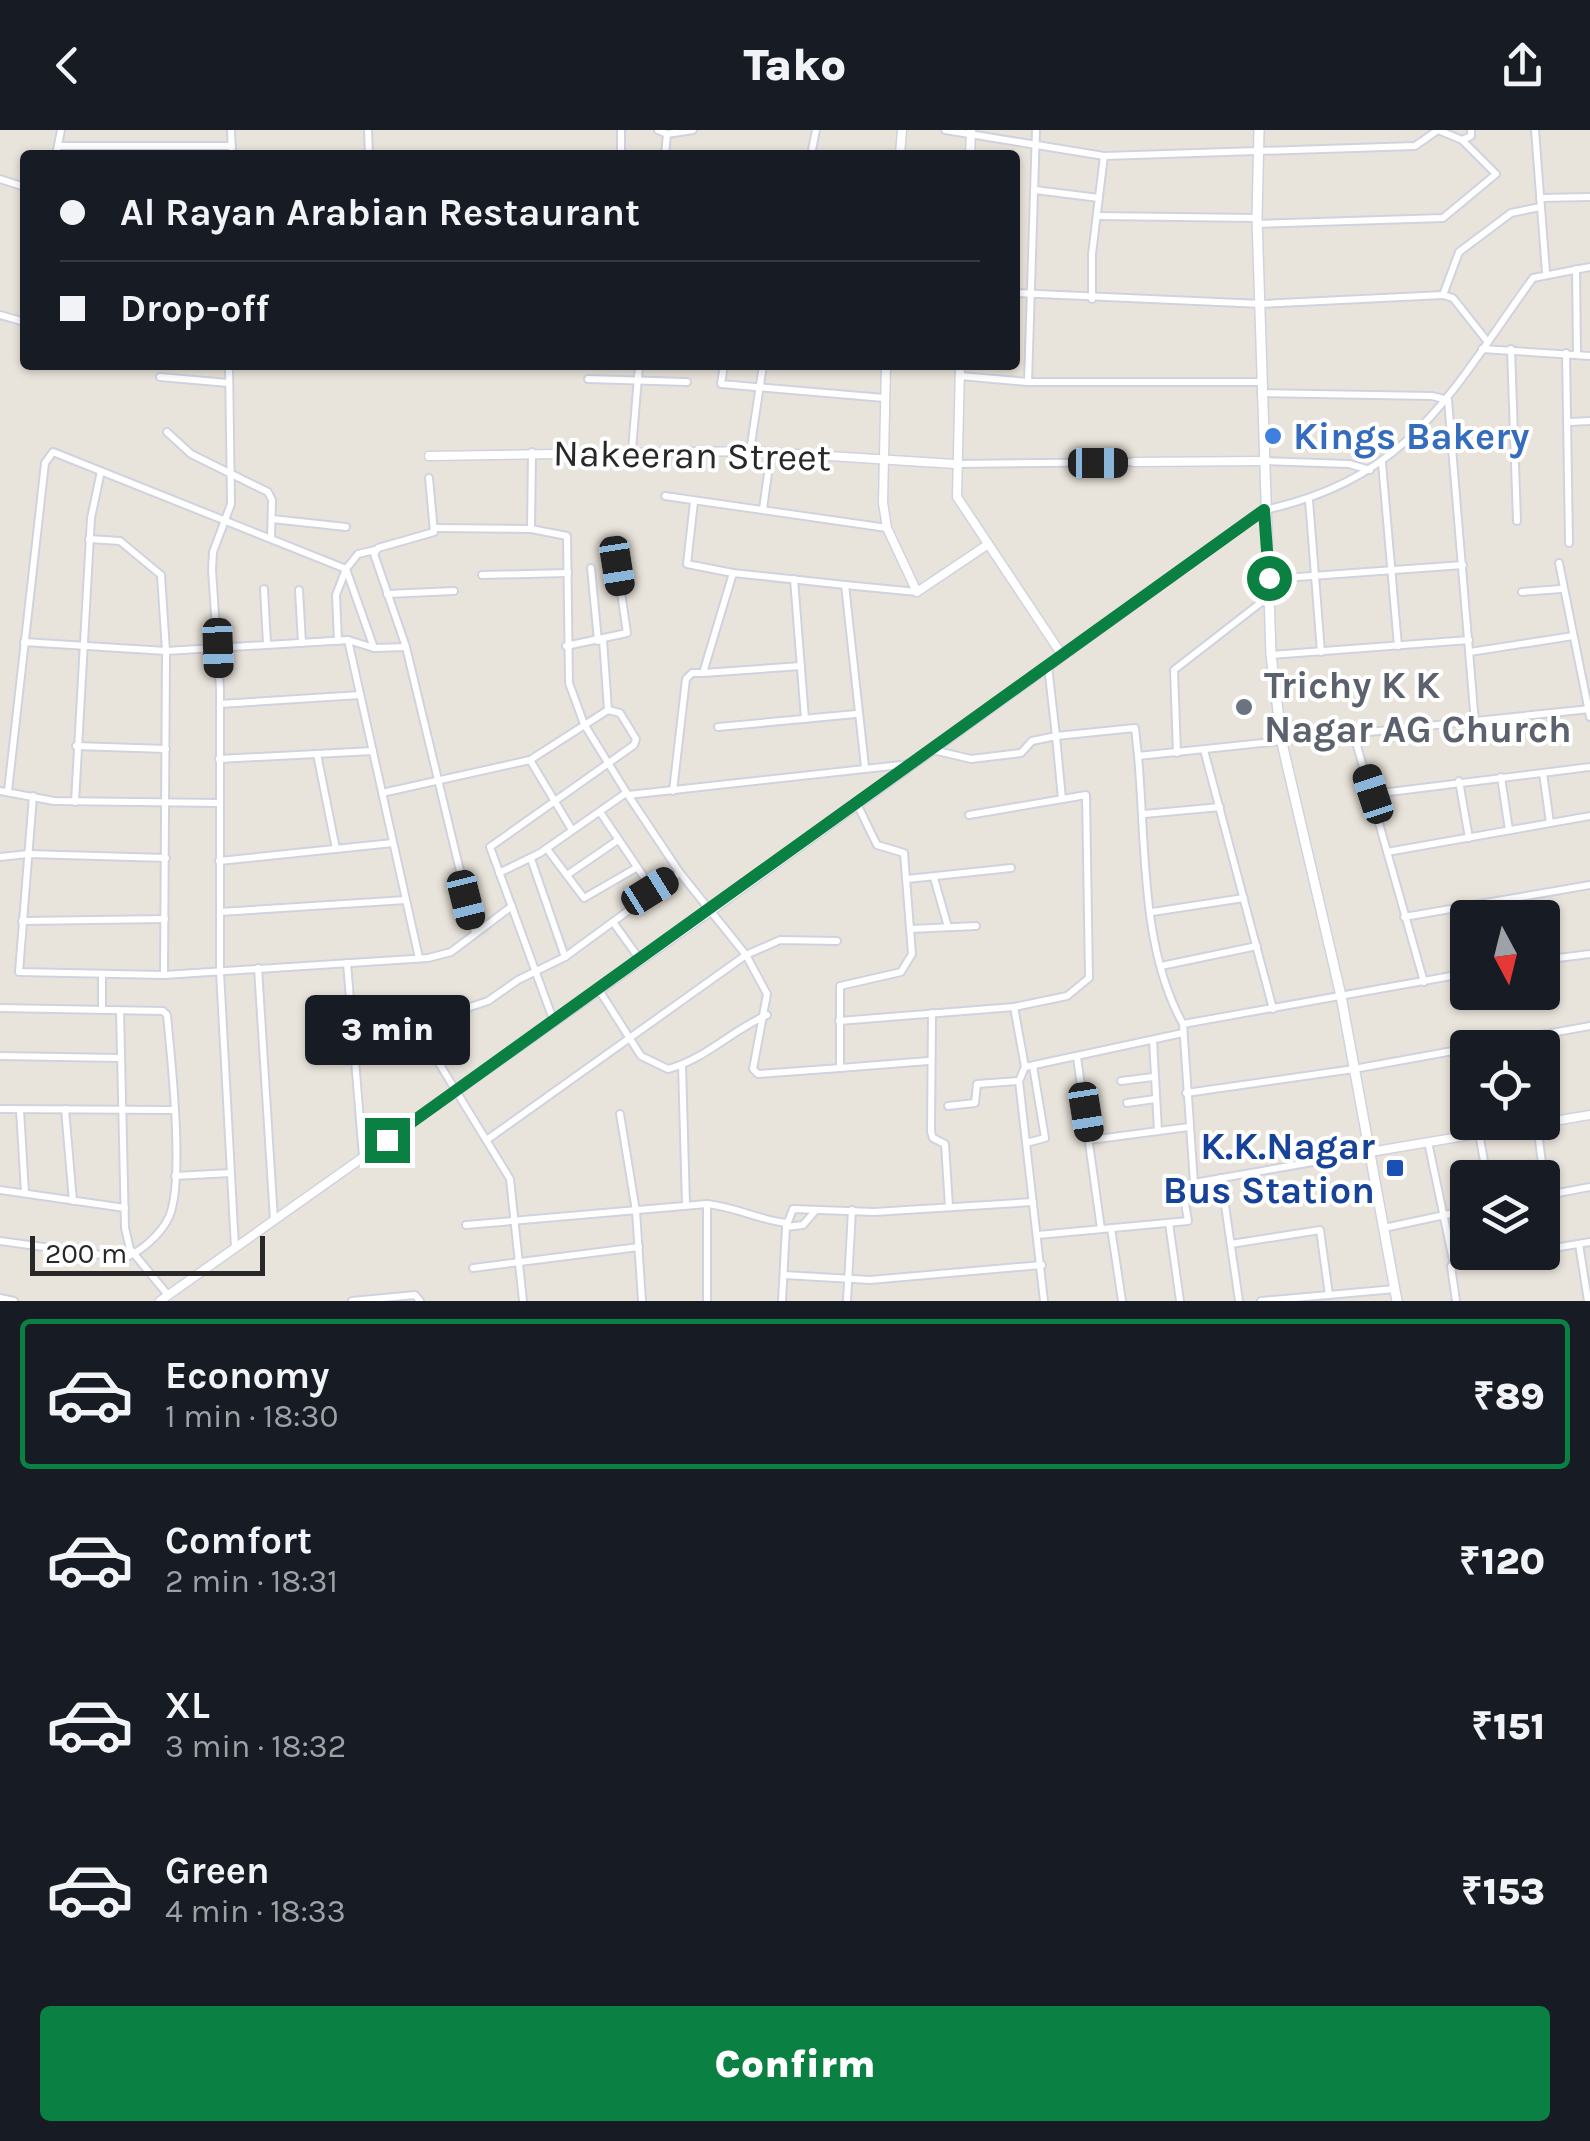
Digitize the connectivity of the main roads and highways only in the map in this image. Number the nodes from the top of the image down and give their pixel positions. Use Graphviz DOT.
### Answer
graph roads {
  1 [pos="1259,130"];
  2 [pos="1396,1301"];
  1 -- 2 [label="main road"];
}
